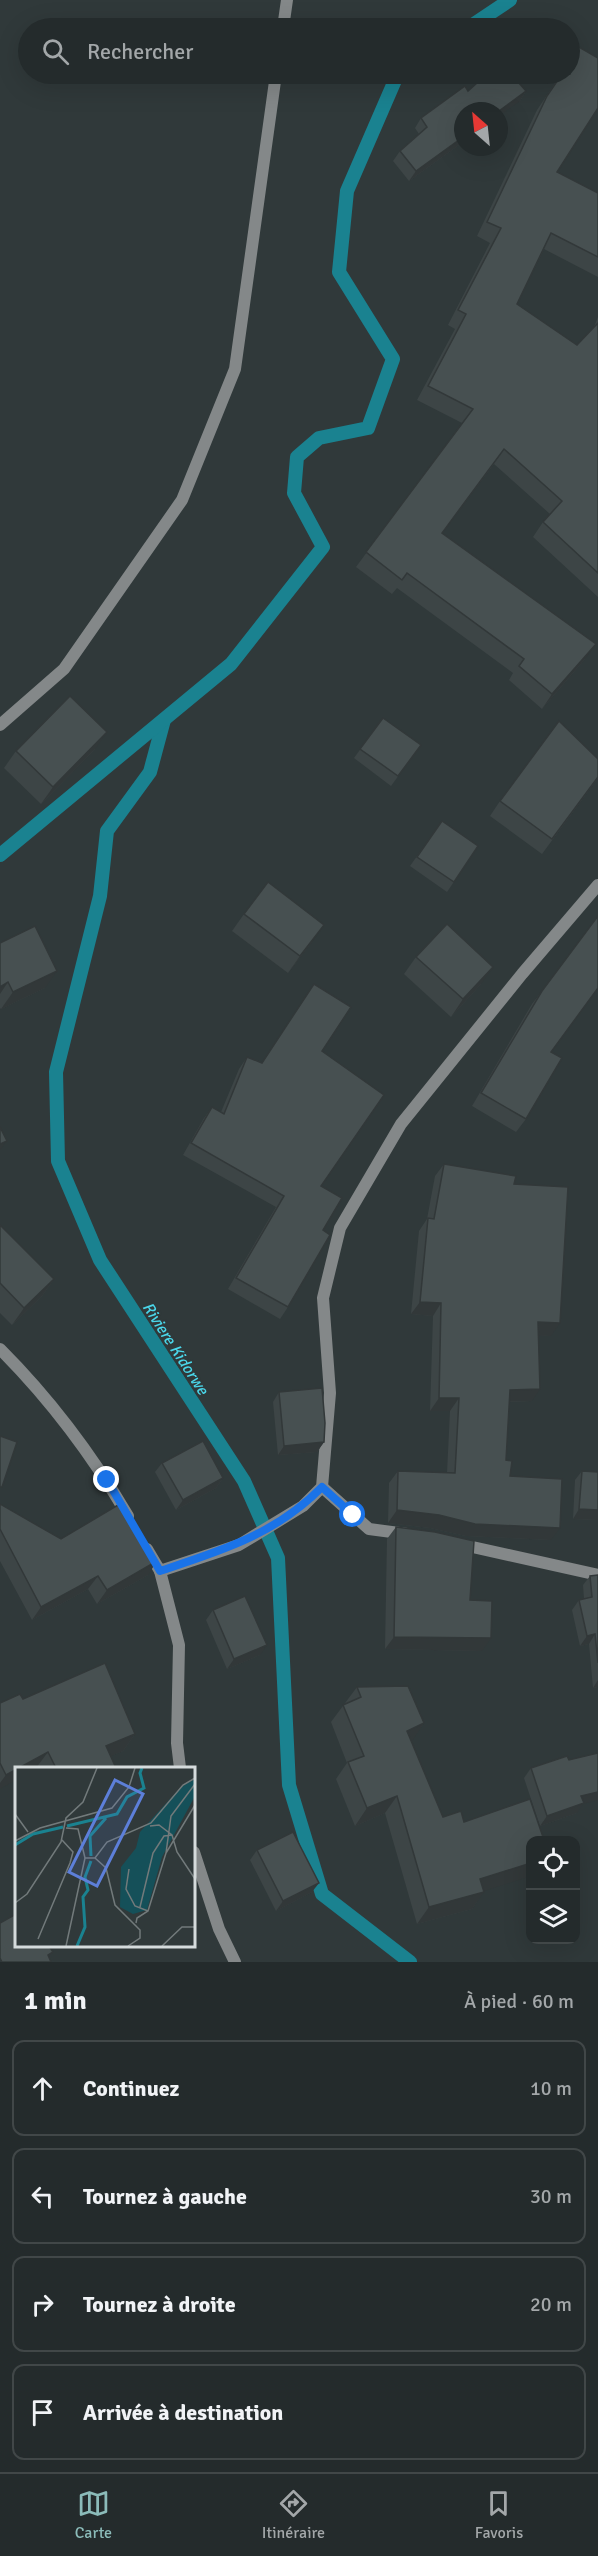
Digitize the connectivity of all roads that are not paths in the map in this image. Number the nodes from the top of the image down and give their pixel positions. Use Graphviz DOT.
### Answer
graph roads {
  1 [pos="286,0"];
  2 [pos="284,18"];
  3 [pos="275,84"];
  4 [pos="0,725"];
  5 [pos="598,885"];
  6 [pos="0,1349"];
  7 [pos="322,1487"];
  8 [pos="418,1535"];
  9 [pos="450,1542"];
  10 [pos="160,1571"];
  11 [pos="598,1575"];
  12 [pos="180,1767"];
  13 [pos="195,1855"];
  14 [pos="235,1962"];
  1 -- 2 [label="street"];
  3 -- 4 [label="street"];
  5 -- 7 [label="street"];
  6 -- 10 [label="street"];
  7 -- 8 [label="street"];
  7 -- 10 [label="street"];
  9 -- 11 [label="street"];
  10 -- 12 [label="street"];
  13 -- 14 [label="street"];
}
